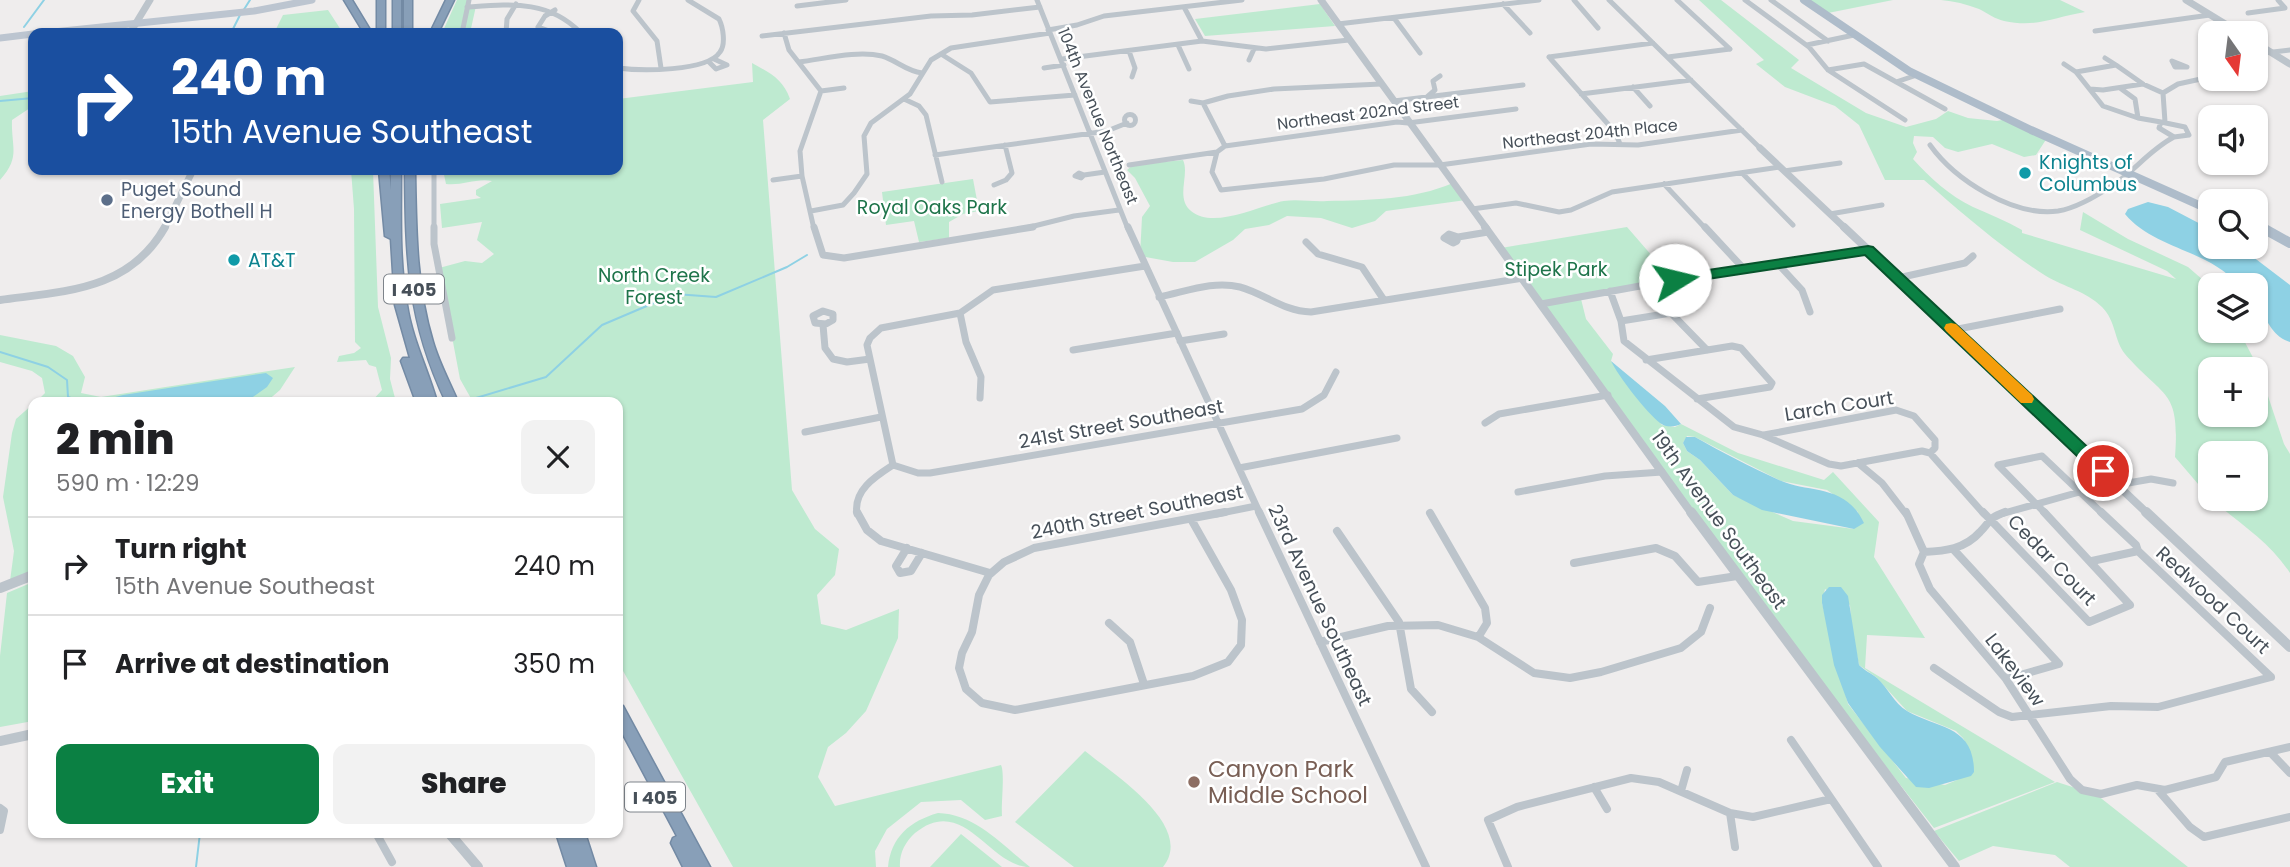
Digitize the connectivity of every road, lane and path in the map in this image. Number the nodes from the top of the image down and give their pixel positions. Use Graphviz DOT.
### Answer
graph roads {
  1 [pos="150,0"];
  2 [pos="312,0"];
  3 [pos="348,0"];
  4 [pos="381,0"];
  5 [pos="394,0"];
  6 [pos="406,0"];
  7 [pos="450,0"];
  8 [pos="688,0"];
  9 [pos="705,0"];
  10 [pos="846,0"];
  11 [pos="1037,0"];
  12 [pos="1242,0"];
  13 [pos="1321,0"];
  14 [pos="1468,0"];
  15 [pos="1539,0"];
  16 [pos="1574,0"];
  17 [pos="1609,0"];
  18 [pos="1677,0"];
  19 [pos="1745,0"];
  20 [pos="1771,0"];
  21 [pos="1804,0"];
  22 [pos="2186,0"];
  23 [pos="2278,0"];
  24 [pos="637,1"];
  25 [pos="468,3"];
  26 [pos="516,4"];
  27 [pos="1503,4"];
  28 [pos="695,5"];
  29 [pos="797,6"];
  30 [pos="1040,7"];
  31 [pos="1184,7"];
  32 [pos="1474,8"];
  33 [pos="555,9"];
  34 [pos="2248,13"];
  35 [pos="2210,15"];
  36 [pos="912,18"];
  37 [pos="1394,18"];
  38 [pos="2220,21"];
  39 [pos="135,23"];
  40 [pos="1338,24"];
  41 [pos="1598,27"];
  42 [pos="90,28"];
  43 [pos="132,28"];
  44 [pos="365,28"];
  45 [pos="381,28"];
  46 [pos="394,28"];
  47 [pos="407,28"];
  48 [pos="436,28"];
  49 [pos="463,28"];
  50 [pos="506,28"];
  51 [pos="541,28"];
  52 [pos="577,28"];
  53 [pos="914,28"];
  54 [pos="2095,31"];
  55 [pos="1049,32"];
  56 [pos="784,33"];
  57 [pos="1530,33"];
  58 [pos="28,35"];
  59 [pos="1854,35"];
  60 [pos="762,36"];
  61 [pos="0,38"];
  62 [pos="1349,40"];
  63 [pos="1202,41"];
  64 [pos="1828,41"];
  65 [pos="1653,43"];
  66 [pos="1178,45"];
  67 [pos="1807,45"];
  68 [pos="1298,46"];
  69 [pos="1254,49"];
  70 [pos="2290,50"];
  71 [pos="1129,51"];
  72 [pos="2270,52"];
  73 [pos="1302,53"];
  74 [pos="1420,53"];
  75 [pos="941,54"];
  76 [pos="1668,57"];
  77 [pos="2105,58"];
  78 [pos="711,60"];
  79 [pos="1249,60"];
  80 [pos="799,62"];
  81 [pos="1063,62"];
  82 [pos="2064,64"];
  83 [pos="2290,64"];
  84 [pos="2116,65"];
  85 [pos="724,67"];
  86 [pos="661,68"];
  87 [pos="1044,68"];
  88 [pos="623,69"];
  89 [pos="1189,69"];
  90 [pos="2180,69"];
  91 [pos="1828,70"];
  92 [pos="631,71"];
  93 [pos="2076,72"];
  94 [pos="922,73"];
  95 [pos="1917,75"];
  96 [pos="1440,76"];
  97 [pos="1132,77"];
  98 [pos="625,79"];
  99 [pos="2198,79"];
  100 [pos="1691,80"];
  101 [pos="2195,80"];
  102 [pos="1896,82"];
  103 [pos="1381,84"];
  104 [pos="2143,84"];
  105 [pos="1523,85"];
  106 [pos="1633,87"];
  107 [pos="844,88"];
  108 [pos="2120,88"];
  109 [pos="2090,89"];
  110 [pos="821,91"];
  111 [pos="1266,91"];
  112 [pos="2163,93"];
  113 [pos="1581,94"];
  114 [pos="1075,95"];
  115 [pos="1427,97"];
  116 [pos="904,99"];
  117 [pos="1271,99"];
  118 [pos="1394,101"];
  119 [pos="1191,102"];
  120 [pos="1203,103"];
  121 [pos="1650,106"];
  122 [pos="1516,109"];
  123 [pos="1945,109"];
  124 [pos="2166,109"];
  125 [pos="2139,118"];
  126 [pos="1905,120"];
  127 [pos="1127,123"];
  128 [pos="1409,123"];
  129 [pos="2180,125"];
  130 [pos="2161,126"];
  131 [pos="1742,130"];
  132 [pos="1091,133"];
  133 [pos="2174,137"];
  134 [pos="1620,144"];
  135 [pos="1005,145"];
  136 [pos="1930,145"];
  137 [pos="1225,146"];
  138 [pos="2157,146"];
  139 [pos="1760,148"];
  140 [pos="1217,152"];
  141 [pos="935,155"];
  142 [pos="1840,163"];
  143 [pos="1129,165"];
  144 [pos="1440,165"];
  145 [pos="1782,169"];
  146 [pos="1105,172"];
  147 [pos="1742,173"];
  148 [pos="2127,174"];
  149 [pos="190,175"];
  150 [pos="384,175"];
  151 [pos="390,175"];
  152 [pos="396,175"];
  153 [pos="408,175"];
  154 [pos="408,175"];
  155 [pos="434,175"];
  156 [pos="1084,175"];
  157 [pos="802,176"];
  158 [pos="773,180"];
  159 [pos="942,182"];
  160 [pos="1664,184"];
  161 [pos="994,185"];
  162 [pos="2198,203"];
  163 [pos="1882,205"];
  164 [pos="1472,209"];
  165 [pos="1119,210"];
  166 [pos="811,211"];
  167 [pos="1830,214"];
  168 [pos="1793,225"];
  169 [pos="1488,232"];
  170 [pos="2268,233"];
  171 [pos="1458,237"];
  172 [pos="1134,242"];
  173 [pos="1306,242"];
  174 [pos="2290,243"];
  175 [pos="391,245"];
  176 [pos="1868,250"];
  177 [pos="1973,256"];
  178 [pos="1779,265"];
  179 [pos="1145,266"];
  180 [pos="1744,269"];
  181 [pos="1523,278"];
  182 [pos="1898,278"];
  183 [pos="1610,291"];
  184 [pos="1159,297"];
  185 [pos="0,300"];
  186 [pos="1384,300"];
  187 [pos="1541,304"];
  188 [pos="2060,309"];
  189 [pos="1810,312"];
  190 [pos="907,313"];
  191 [pos="960,313"];
  192 [pos="910,321"];
  193 [pos="1621,321"];
  194 [pos="823,325"];
  195 [pos="1953,330"];
  196 [pos="1224,334"];
  197 [pos="1179,337"];
  198 [pos="452,338"];
  199 [pos="1073,350"];
  200 [pos="1707,350"];
  201 [pos="870,359"];
  202 [pos="1646,360"];
  203 [pos="1336,372"];
  204 [pos="1608,395"];
  205 [pos="420,397"];
  206 [pos="429,397"];
  207 [pos="444,397"];
  208 [pos="450,397"];
  209 [pos="980,398"];
  210 [pos="1697,399"];
  211 [pos="881,416"];
  212 [pos="1220,423"];
  213 [pos="1485,423"];
  214 [pos="805,432"];
  215 [pos="1763,435"];
  216 [pos="1397,438"];
  217 [pos="1930,453"];
  218 [pos="1857,463"];
  219 [pos="893,465"];
  220 [pos="1239,468"];
  221 [pos="1662,472"];
  222 [pos="2173,482"];
  223 [pos="2119,485"];
  224 [pos="2082,491"];
  225 [pos="1518,492"];
  226 [pos="2035,503"];
  227 [pos="1256,506"];
  228 [pos="1430,513"];
  229 [pos="1990,517"];
  230 [pos="1191,519"];
  231 [pos="1337,531"];
  232 [pos="907,548"];
  233 [pos="1954,550"];
  234 [pos="2138,551"];
  235 [pos="1924,552"];
  236 [pos="922,553"];
  237 [pos="2092,561"];
  238 [pos="1574,563"];
  239 [pos="990,573"];
  240 [pos="1737,576"];
  241 [pos="28,577"];
  242 [pos="0,588"];
  243 [pos="1710,608"];
  244 [pos="1399,622"];
  245 [pos="1109,623"];
  246 [pos="1479,636"];
  247 [pos="1320,642"];
  248 [pos="2290,647"];
  249 [pos="1934,668"];
  250 [pos="2006,679"];
  251 [pos="1144,684"];
  252 [pos="1432,712"];
  253 [pos="2030,715"];
  254 [pos="623,720"];
  255 [pos="27,736"];
  256 [pos="623,736"];
  257 [pos="1791,740"];
  258 [pos="0,741"];
  259 [pos="2290,747"];
  260 [pos="2270,752"];
  261 [pos="1687,770"];
  262 [pos="2290,773"];
  263 [pos="1594,787"];
  264 [pos="2156,788"];
  265 [pos="1681,791"];
  266 [pos="1831,799"];
  267 [pos="0,808"];
  268 [pos="1607,809"];
  269 [pos="1730,813"];
  270 [pos="2290,817"];
  271 [pos="0,830"];
  272 [pos="379,838"];
  273 [pos="453,838"];
  274 [pos="566,838"];
  275 [pos="579,838"];
  276 [pos="1735,847"];
  277 [pos="391,862"];
  278 [pos="478,867"];
  279 [pos="575,867"];
  280 [pos="588,867"];
  281 [pos="692,867"];
  282 [pos="702,867"];
  283 [pos="1426,867"];
  284 [pos="1508,867"];
  285 [pos="1878,867"];
  286 [pos="1955,867"];
  1 -- 39 [label="street"];
  2 -- 39 [label="main road"];
  3 -- 44 [label="highway"];
  4 -- 45 [label="highway"];
  5 -- 46 [label="highway"];
  6 -- 47 [label="highway"];
  7 -- 48 [label="highway"];
  8 -- 28 [label="street"];
  9 -- 28 [label="street"];
  10 -- 29 [label="street"];
  11 -- 30 [label="street, 104th Avenue Northeast"];
  12 -- 31 [label="street"];
  13 -- 40 [label="street, 19th Avenue Southeast"];
  14 -- 32 [label="street"];
  15 -- 27 [label="street"];
  16 -- 41 [label="street"];
  17 -- 65 [label="street"];
  18 -- 76 [label="street"];
  19 -- 67 [label="street"];
  20 -- 64 [label="street"];
  21 -- 59 [label="main road"];
  22 -- 35 [label="street"];
  23 -- 34 [label="street"];
  24 -- 86 [label="street"];
  25 -- 26 [label="street"];
  25 -- 49 [label="street"];
  26 -- 33 [label="street"];
  26 -- 50 [label="street"];
  27 -- 32 [label="street"];
  27 -- 57 [label="street"];
  28 -- 78 [label="street"];
  30 -- 36 [label="street"];
  30 -- 55 [label="street, 104th Avenue Northeast"];
  31 -- 55 [label="street"];
  31 -- 63 [label="street"];
  32 -- 37 [label="street"];
  33 -- 51 [label="street"];
  33 -- 52 [label="street"];
  35 -- 38 [label="street"];
  35 -- 54 [label="street"];
  36 -- 53 [label="street"];
  36 -- 56 [label="street"];
  37 -- 40 [label="street"];
  37 -- 74 [label="street"];
  39 -- 42 [label="main road"];
  39 -- 43 [label="street"];
  40 -- 62 [label="street, 19th Avenue Southeast"];
  55 -- 75 [label="street"];
  55 -- 81 [label="street, 104th Avenue Northeast"];
  56 -- 60 [label="street"];
  56 -- 80 [label="street"];
  58 -- 61 [label="main road"];
  59 -- 64 [label="street"];
  59 -- 95 [label="main road"];
  62 -- 68 [label="street"];
  62 -- 103 [label="street, 19th Avenue Southeast"];
  63 -- 66 [label="street"];
  63 -- 69 [label="street"];
  64 -- 67 [label="street"];
  65 -- 76 [label="street"];
  65 -- 113 [label="street"];
  66 -- 71 [label="street"];
  66 -- 89 [label="street"];
  67 -- 91 [label="street"];
  68 -- 69 [label="street"];
  68 -- 73 [label="street"];
  69 -- 79 [label="street"];
  70 -- 72 [label="street"];
  71 -- 81 [label="street"];
  71 -- 97 [label="street"];
  72 -- 83 [label="street"];
  75 -- 94 [label="street"];
  75 -- 114 [label="street"];
  76 -- 100 [label="street"];
  77 -- 84 [label="street"];
  78 -- 85 [label="street"];
  78 -- 86 [label="street"];
  80 -- 94 [label="street"];
  80 -- 110 [label="street"];
  81 -- 87 [label="street"];
  81 -- 114 [label="street, 104th Avenue Northeast"];
  82 -- 93 [label="street"];
  84 -- 93 [label="street"];
  84 -- 104 [label="street"];
  86 -- 92 [label="street"];
  88 -- 92 [label="street"];
  90 -- 101 [label="street"];
  91 -- 102 [label="street"];
  91 -- 126 [label="street"];
  92 -- 98 [label="street"];
  93 -- 109 [label="street"];
  94 -- 116 [label="street"];
  95 -- 102 [label="street"];
  95 -- 148 [label="main road"];
  96 -- 115 [label="street"];
  99 -- 101 [label="street"];
  100 -- 106 [label="street"];
  100 -- 131 [label="street"];
  101 -- 112 [label="street"];
  102 -- 123 [label="street"];
  103 -- 111 [label="street"];
  103 -- 118 [label="street, 19th Avenue Southeast"];
  104 -- 108 [label="street"];
  104 -- 112 [label="street"];
  105 -- 115 [label="street"];
  106 -- 113 [label="street"];
  106 -- 121 [label="street"];
  107 -- 110 [label="street"];
  108 -- 109 [label="street"];
  108 -- 125 [label="street"];
  109 -- 125 [label="street"];
  110 -- 157 [label="street"];
  111 -- 117 [label="street"];
  111 -- 120 [label="street"];
  112 -- 124 [label="street"];
  113 -- 134 [label="street"];
  114 -- 132 [label="street, 104th Avenue Northeast"];
  115 -- 118 [label="street"];
  116 -- 141 [label="street"];
  116 -- 166 [label="street"];
  118 -- 128 [label="street, 19th Avenue Southeast"];
  119 -- 120 [label="street"];
  120 -- 137 [label="street"];
  122 -- 128 [label="street, Northeast 202nd Street"];
  124 -- 129 [label="street"];
  124 -- 130 [label="street"];
  125 -- 130 [label="street"];
  127 -- 132 [label="street"];
  128 -- 137 [label="street, Northeast 202nd Street"];
  128 -- 144 [label="street, 19th Avenue Southeast"];
  129 -- 130 [label="street"];
  129 -- 133 [label="street"];
  130 -- 133 [label="street"];
  130 -- 138 [label="street"];
  131 -- 134 [label="street, Northeast 204th Place"];
  131 -- 139 [label="street"];
  132 -- 135 [label="street"];
  132 -- 146 [label="street, 104th Avenue Northeast"];
  133 -- 138 [label="street"];
  134 -- 144 [label="street, Northeast 204th Place"];
  135 -- 141 [label="street"];
  135 -- 161 [label="street"];
  136 -- 148 [label="street"];
  137 -- 140 [label="street"];
  138 -- 148 [label="street"];
  139 -- 145 [label="street"];
  140 -- 143 [label="street"];
  140 -- 144 [label="street, Northeast 204th Place"];
  141 -- 159 [label="street"];
  142 -- 145 [label="street"];
  144 -- 164 [label="street, 19th Avenue Southeast"];
  145 -- 147 [label="street"];
  145 -- 167 [label="street"];
  146 -- 156 [label="street"];
  146 -- 165 [label="street, 104th Avenue Northeast"];
  147 -- 160 [label="street"];
  147 -- 168 [label="street"];
  148 -- 162 [label="main road"];
  149 -- 185 [label="street"];
  150 -- 175 [label="highway"];
  151 -- 175 [label="highway, I 405"];
  152 -- 206 [label="highway, I 405"];
  153 -- 207 [label="highway, I 405"];
  154 -- 208 [label="highway, I 405"];
  155 -- 198 [label="street"];
  157 -- 158 [label="street"];
  157 -- 166 [label="street"];
  160 -- 164 [label="street"];
  160 -- 180 [label="street"];
  163 -- 167 [label="street"];
  164 -- 169 [label="street, 19th Avenue Southeast"];
  165 -- 166 [label="street"];
  165 -- 172 [label="street, 104th Avenue Northeast"];
  167 -- 176 [label="street"];
  169 -- 171 [label="street"];
  169 -- 181 [label="street, 19th Avenue Southeast"];
  170 -- 174 [label="main road"];
  172 -- 179 [label="street, 23rd Avenue Southeast"];
  173 -- 186 [label="street"];
  175 -- 205 [label="highway, I 405"];
  176 -- 178 [label="street"];
  176 -- 182 [label="street"];
  177 -- 182 [label="street"];
  178 -- 180 [label="street"];
  178 -- 189 [label="street"];
  179 -- 184 [label="street, 23rd Avenue Southeast"];
  179 -- 191 [label="street"];
  180 -- 183 [label="street"];
  181 -- 186 [label="street"];
  181 -- 187 [label="street, 19th Avenue Southeast"];
  182 -- 195 [label="street"];
  183 -- 187 [label="street"];
  183 -- 193 [label="street"];
  184 -- 186 [label="street"];
  184 -- 197 [label="street, 23rd Avenue Southeast"];
  187 -- 204 [label="street, 19th Avenue Southeast"];
  188 -- 195 [label="street"];
  190 -- 192 [label="street"];
  191 -- 192 [label="street"];
  191 -- 209 [label="street"];
  192 -- 201 [label="street"];
  193 -- 200 [label="street"];
  193 -- 202 [label="street"];
  194 -- 201 [label="street"];
  195 -- 223 [label="street"];
  196 -- 197 [label="street"];
  197 -- 199 [label="street"];
  197 -- 212 [label="street, 23rd Avenue Southeast"];
  200 -- 202 [label="street"];
  200 -- 210 [label="street"];
  201 -- 211 [label="street"];
  202 -- 210 [label="street"];
  203 -- 212 [label="street, 241st Street Southeast"];
  204 -- 213 [label="street"];
  204 -- 221 [label="street, 19th Avenue Southeast"];
  210 -- 215 [label="street"];
  211 -- 214 [label="street"];
  211 -- 219 [label="street"];
  212 -- 219 [label="street, 241st Street Southeast"];
  212 -- 220 [label="street, 23rd Avenue Southeast"];
  215 -- 217 [label="street, Larch Court"];
  215 -- 218 [label="street"];
  216 -- 220 [label="street"];
  217 -- 218 [label="street"];
  217 -- 229 [label="street"];
  218 -- 235 [label="street, Lakeview"];
  219 -- 232 [label="street"];
  220 -- 227 [label="street, 23rd Avenue Southeast"];
  221 -- 225 [label="street"];
  221 -- 240 [label="street, 19th Avenue Southeast"];
  222 -- 223 [label="street"];
  223 -- 224 [label="street"];
  223 -- 248 [label="street"];
  224 -- 226 [label="street"];
  224 -- 226 [label="street"];
  224 -- 234 [label="street"];
  226 -- 229 [label="street"];
  226 -- 237 [label="street"];
  227 -- 230 [label="street, 240th Street Southeast"];
  227 -- 247 [label="street, 23rd Avenue Southeast"];
  228 -- 246 [label="street"];
  229 -- 233 [label="street"];
  229 -- 237 [label="street, Cedar Court"];
  230 -- 239 [label="street, 240th Street Southeast"];
  230 -- 251 [label="street"];
  231 -- 244 [label="street"];
  232 -- 236 [label="street"];
  232 -- 236 [label="street"];
  233 -- 235 [label="street"];
  233 -- 250 [label="street"];
  234 -- 237 [label="street"];
  234 -- 253 [label="street, Redwood Court"];
  235 -- 250 [label="street, Lakeview"];
  236 -- 239 [label="street"];
  238 -- 240 [label="street"];
  239 -- 251 [label="street"];
  240 -- 286 [label="street, 19th Avenue Southeast"];
  241 -- 242 [label="street"];
  243 -- 246 [label="street"];
  244 -- 246 [label="street"];
  244 -- 247 [label="street"];
  244 -- 252 [label="street"];
  245 -- 251 [label="street"];
  247 -- 283 [label="street, 23rd Avenue Southeast"];
  249 -- 253 [label="street"];
  250 -- 253 [label="street, Lakeview"];
  253 -- 264 [label="street, Lakeview"];
  254 -- 282 [label="highway, I 405"];
  255 -- 258 [label="street"];
  256 -- 281 [label="highway, I 405"];
  257 -- 266 [label="street"];
  259 -- 260 [label="street"];
  260 -- 262 [label="street"];
  260 -- 264 [label="street"];
  261 -- 265 [label="street"];
  263 -- 265 [label="street"];
  263 -- 268 [label="street"];
  263 -- 284 [label="street"];
  264 -- 270 [label="street"];
  265 -- 269 [label="street"];
  266 -- 269 [label="street"];
  266 -- 285 [label="street"];
  267 -- 271 [label="street"];
  269 -- 276 [label="street"];
  272 -- 277 [label="street"];
  273 -- 278 [label="street"];
  274 -- 279 [label="highway"];
  275 -- 280 [label="highway"];
}
